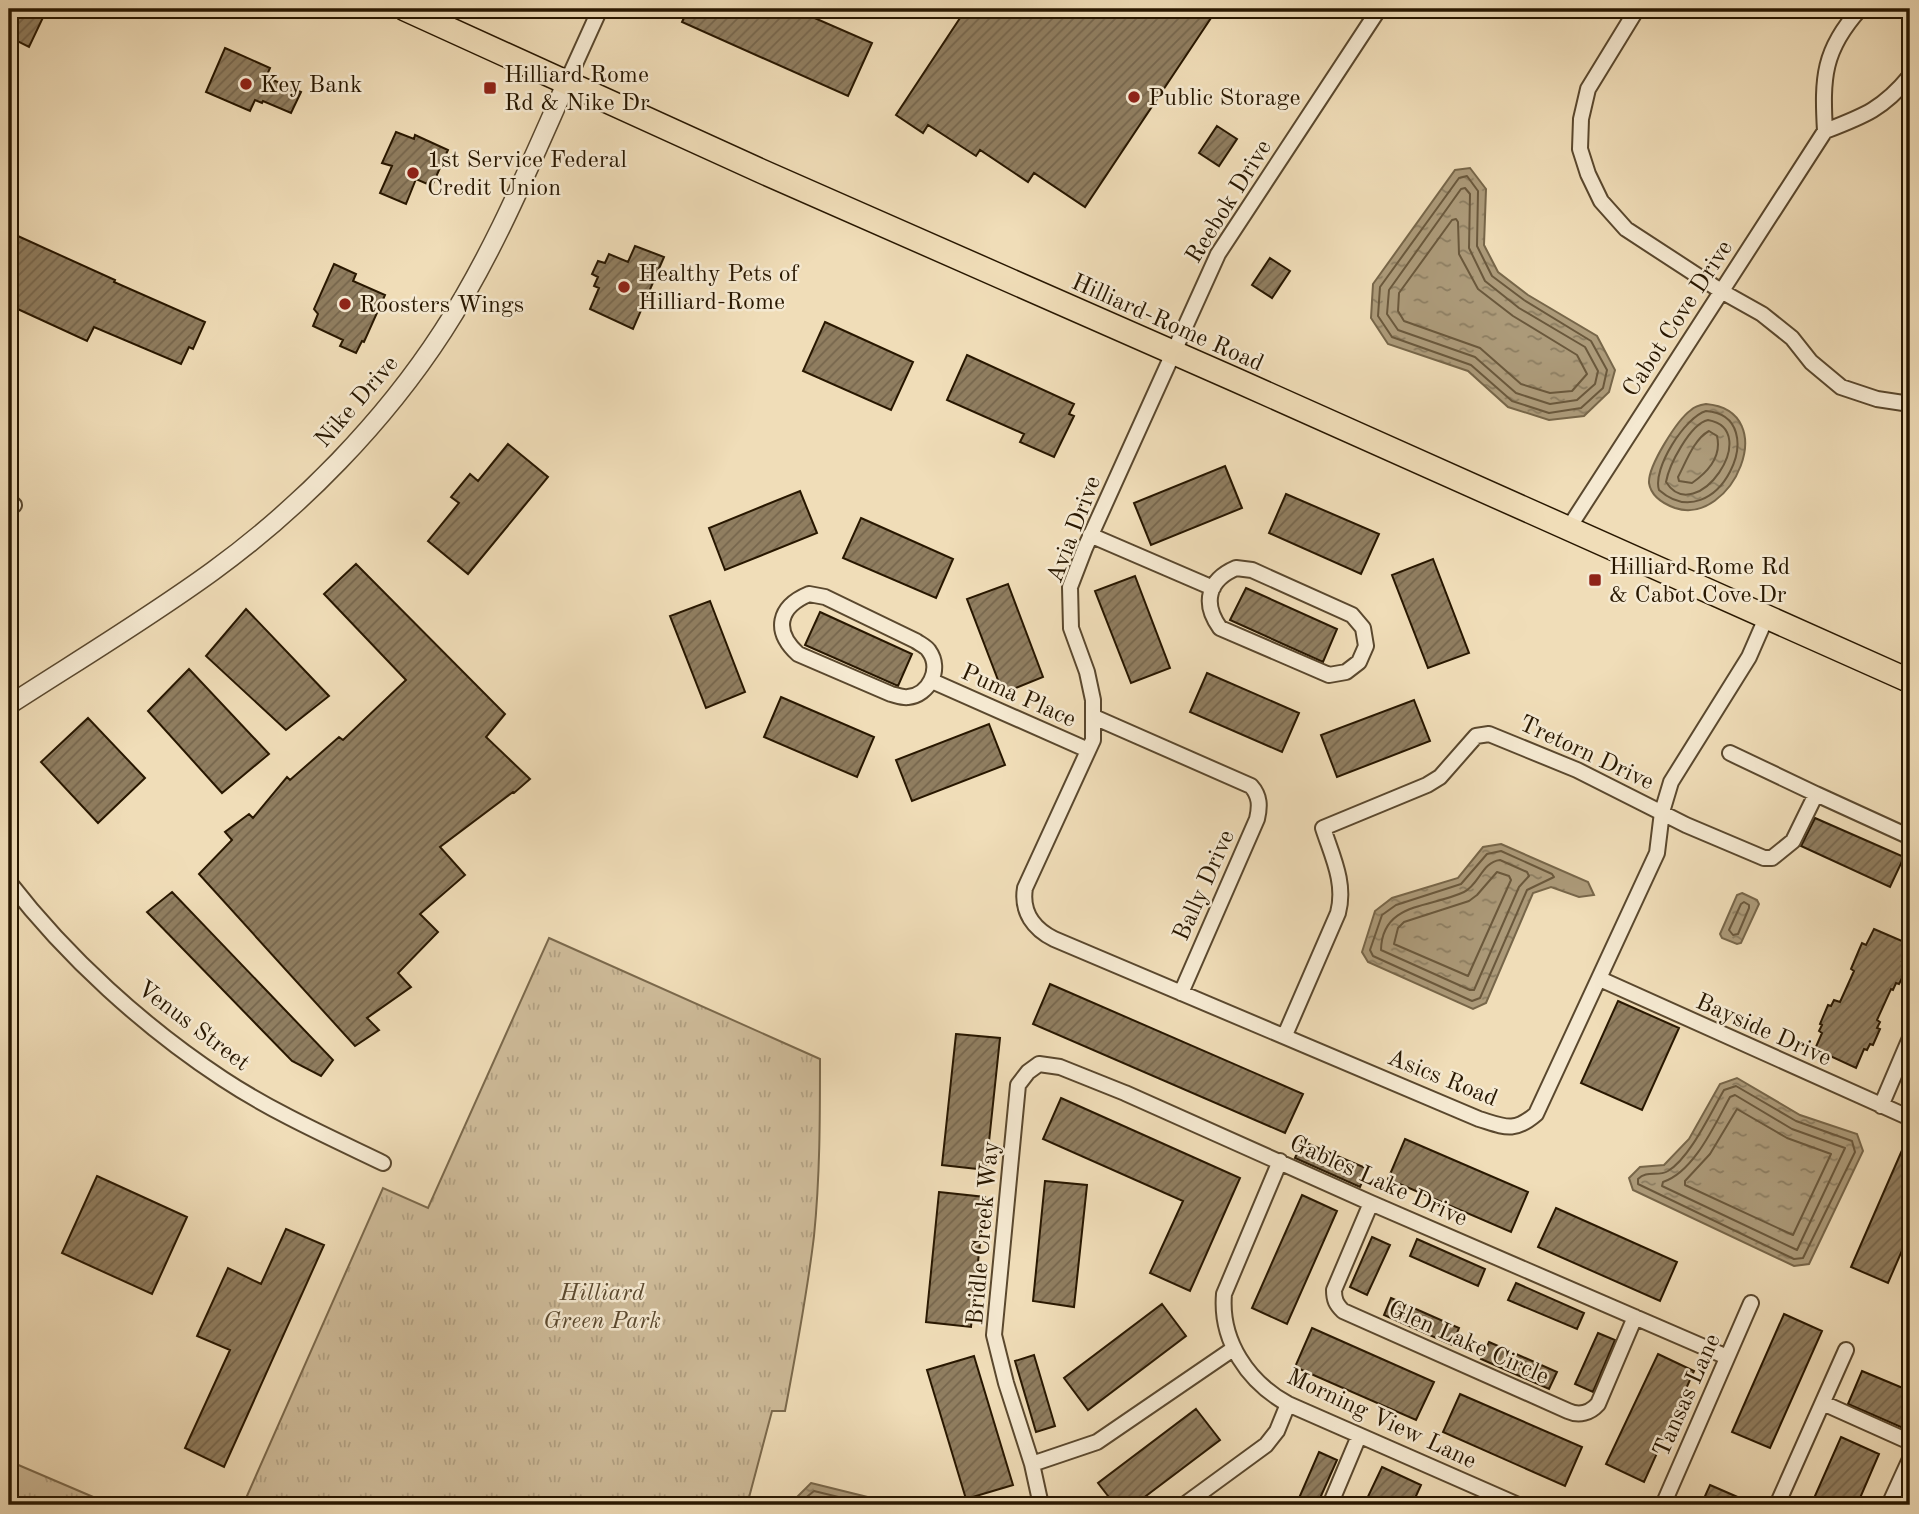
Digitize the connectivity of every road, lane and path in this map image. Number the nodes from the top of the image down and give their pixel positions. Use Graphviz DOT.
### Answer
graph roads {
  1 [pos="405,9"];
  2 [pos="600,9"];
  3 [pos="1379,9"];
  4 [pos="1637,9"];
  5 [pos="1860,9"];
  6 [pos="1910,76"];
  7 [pos="566,84"];
  8 [pos="1825,131"];
  9 [pos="1721,291"];
  10 [pos="1174,353"];
  11 [pos="1910,404"];
  12 [pos="1568,529"];
  13 [pos="1090,534"];
  14 [pos="1213,588"];
  15 [pos="1766,618"];
  16 [pos="1907,675"];
  17 [pos="932,681"];
  18 [pos="9,705"];
  19 [pos="1094,717"];
  20 [pos="1088,750"];
  21 [pos="1730,753"];
  22 [pos="1816,794"];
  23 [pos="1662,812"];
  24 [pos="1910,837"];
  25 [pos="9,882"];
  26 [pos="1600,979"];
  27 [pos="1181,993"];
  28 [pos="1285,1035"];
  29 [pos="1910,1038"];
  30 [pos="1018,1085"];
  31 [pos="1881,1106"];
  32 [pos="1910,1118"];
  33 [pos="1280,1161"];
  34 [pos="383,1163"];
  35 [pos="1371,1203"];
  36 [pos="1751,1303"];
  37 [pos="1635,1317"];
  38 [pos="1233,1349"];
  39 [pos="1846,1350"];
  40 [pos="1727,1357"];
  41 [pos="1823,1403"];
  42 [pos="1288,1404"];
  43 [pos="1359,1436"];
  44 [pos="1910,1442"];
  45 [pos="1910,1459"];
  46 [pos="1032,1464"];
  47 [pos="1041,1505"];
  48 [pos="1184,1505"];
  49 [pos="1330,1505"];
  50 [pos="1518,1505"];
  51 [pos="1663,1505"];
  52 [pos="1777,1505"];
  53 [pos="1889,1505"];
  1 -- 7 [label="main road, Hilliard-Rome Road"];
  2 -- 7 [label="street, Nike Drive"];
  3 -- 10 [label="street, Reebok Drive"];
  4 -- 9 [label="street"];
  5 -- 8 [label="street"];
  6 -- 8 [label="street"];
  7 -- 10 [label="main road, Hilliard-Rome Road"];
  7 -- 18 [label="street, Nike Drive"];
  8 -- 9 [label="street, Cabot Cove Drive"];
  9 -- 11 [label="street"];
  9 -- 12 [label="street, Cabot Cove Drive"];
  10 -- 12 [label="main road, Hilliard-Rome Road"];
  10 -- 13 [label="street, Avia Drive"];
  12 -- 15 [label="main road, Hilliard-Rome Road"];
  13 -- 14 [label="street"];
  13 -- 19 [label="street, Avia Drive"];
  14 -- 14 [label="street"];
  15 -- 16 [label="main road, Hilliard-Rome Road"];
  15 -- 23 [label="street, Asics Road"];
  17 -- 17 [label="street, Puma Place"];
  17 -- 20 [label="street, Puma Place"];
  19 -- 20 [label="street, Asics Road"];
  19 -- 27 [label="street, Bally Drive"];
  20 -- 27 [label="street, Asics Road"];
  21 -- 22 [label="street"];
  22 -- 23 [label="street"];
  22 -- 24 [label="street"];
  23 -- 26 [label="street, Asics Road"];
  23 -- 28 [label="street, Tretorn Drive"];
  25 -- 34 [label="street, Venus Street"];
  26 -- 28 [label="street, Asics Road"];
  26 -- 31 [label="street, Bayside Drive"];
  27 -- 28 [label="street, Asics Road"];
  29 -- 31 [label="street"];
  30 -- 33 [label="street, Gables Lake Drive"];
  30 -- 46 [label="street, Bridle Creek Way"];
  31 -- 32 [label="street, Bayside Drive"];
  33 -- 35 [label="street, Gables Lake Drive"];
  33 -- 38 [label="street, Morning View Lane"];
  35 -- 37 [label="street, Gables Lake Drive"];
  35 -- 37 [label="street, Glen Lake Circle"];
  36 -- 40 [label="street, Tansas Lane"];
  37 -- 40 [label="street, Gables Lake Drive"];
  38 -- 42 [label="street, Morning View Lane"];
  38 -- 46 [label="street"];
  39 -- 41 [label="street"];
  40 -- 51 [label="street, Tansas Lane"];
  41 -- 44 [label="street"];
  41 -- 52 [label="street"];
  42 -- 43 [label="street, Morning View Lane"];
  42 -- 48 [label="street"];
  43 -- 49 [label="street"];
  43 -- 50 [label="street, Morning View Lane"];
  45 -- 53 [label="street"];
  46 -- 47 [label="street, Bridle Creek Way"];
}
